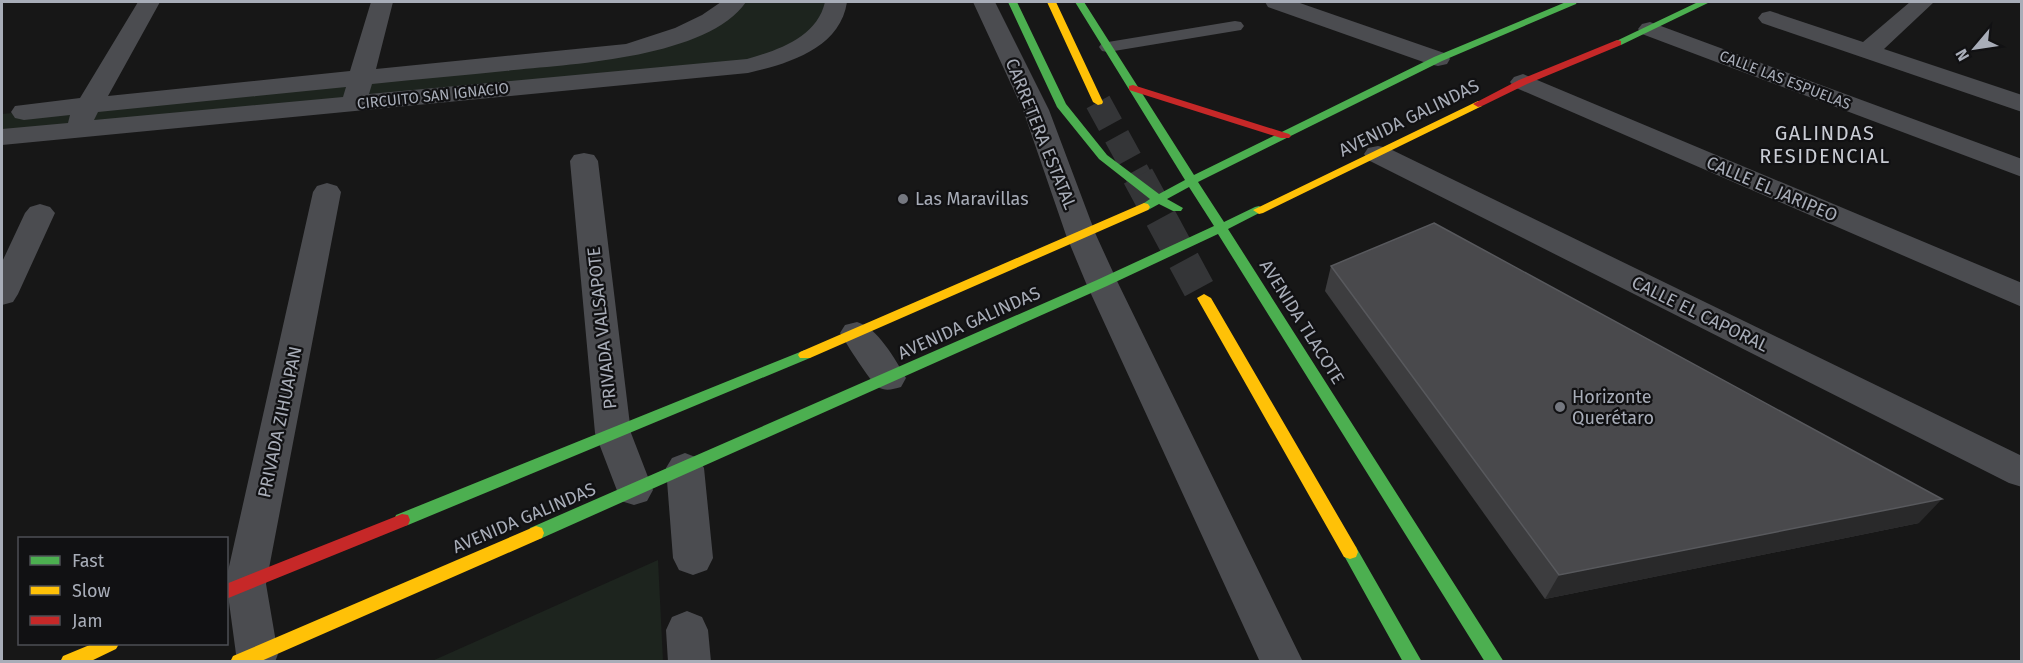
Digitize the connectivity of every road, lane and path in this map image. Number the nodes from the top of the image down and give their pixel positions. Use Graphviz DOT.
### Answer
graph roads {
  1 [pos="149,2"];
  2 [pos="382,2"];
  3 [pos="735,2"];
  4 [pos="836,2"];
  5 [pos="984,2"];
  6 [pos="1012,2"];
  7 [pos="1051,2"];
  8 [pos="1079,2"];
  9 [pos="1276,2"];
  10 [pos="1705,2"];
  11 [pos="1923,2"];
  12 [pos="1563,3"];
  13 [pos="1770,18"];
  14 [pos="1235,26"];
  15 [pos="1650,29"];
  16 [pos="1108,47"];
  17 [pos="1866,52"];
  18 [pos="1438,59"];
  19 [pos="361,79"];
  20 [pos="1523,82"];
  21 [pos="1133,88"];
  22 [pos="1098,102"];
  23 [pos="354,104"];
  24 [pos="2022,104"];
  25 [pos="89,106"];
  26 [pos="2,114"];
  27 [pos="75,130"];
  28 [pos="1285,136"];
  29 [pos="2,137"];
  30 [pos="1378,154"];
  31 [pos="584,161"];
  32 [pos="2022,169"];
  33 [pos="1191,181"];
  34 [pos="327,192"];
  35 [pos="1160,200"];
  36 [pos="39,213"];
  37 [pos="1222,229"];
  38 [pos="1081,235"];
  39 [pos="1102,283"];
  40 [pos="2,294"];
  41 [pos="2022,296"];
  42 [pos="1204,298"];
  43 [pos="857,333"];
  44 [pos="889,378"];
  45 [pos="613,433"];
  46 [pos="685,468"];
  47 [pos="2022,473"];
  48 [pos="634,490"];
  49 [pos="693,558"];
  50 [pos="236,588"];
  51 [pos="108,645"];
  52 [pos="248,658"];
  53 [pos="69,662"];
  54 [pos="1282,662"];
  55 [pos="1413,662"];
  56 [pos="1495,662"];
  1 -- 25 [label="street"];
  2 -- 19 [label="street"];
  3 -- 19 [label="street, CIRCUITO SAN IGNACIO"];
  4 -- 23 [label="street, CIRCUITO SAN IGNACIO"];
  5 -- 38 [label="street, CARRETERA ESTATAL"];
  6 -- 35 [label="street"];
  7 -- 22 [label="street"];
  8 -- 16 [label="street, AVENIDA TLACOTE"];
  9 -- 18 [label="street"];
  10 -- 15 [label="street, AVENIDA GALINDAS"];
  11 -- 17 [label="street"];
  12 -- 18 [label="street, AVENIDA GALINDAS"];
  13 -- 17 [label="street"];
  14 -- 16 [label="lane"];
  15 -- 20 [label="street, AVENIDA GALINDAS"];
  15 -- 32 [label="street, CALLE LAS ESPUELAS"];
  16 -- 21 [label="street, AVENIDA TLACOTE"];
  17 -- 24 [label="street"];
  18 -- 28 [label="street, AVENIDA GALINDAS"];
  19 -- 23 [label="street"];
  19 -- 25 [label="street, CIRCUITO SAN IGNACIO"];
  20 -- 30 [label="street, AVENIDA GALINDAS"];
  20 -- 41 [label="street, CALLE EL JARIPEO"];
  21 -- 28 [label="street"];
  21 -- 33 [label="street, AVENIDA TLACOTE"];
  23 -- 27 [label="street, CIRCUITO SAN IGNACIO"];
  25 -- 26 [label="street, CIRCUITO SAN IGNACIO"];
  25 -- 27 [label="street"];
  27 -- 29 [label="street, CIRCUITO SAN IGNACIO"];
  28 -- 33 [label="street, AVENIDA GALINDAS"];
  30 -- 37 [label="street, AVENIDA GALINDAS"];
  30 -- 47 [label="street, CALLE EL CAPORAL"];
  31 -- 45 [label="street, PRIVADA VALSAPOTE"];
  33 -- 35 [label="street, AVENIDA GALINDAS"];
  33 -- 37 [label="street, AVENIDA TLACOTE"];
  34 -- 50 [label="street, PRIVADA ZIHUAPAN"];
  35 -- 37 [label="street"];
  35 -- 38 [label="street, AVENIDA GALINDAS"];
  36 -- 40 [label="street"];
  37 -- 39 [label="street, AVENIDA GALINDAS"];
  37 -- 56 [label="street, AVENIDA TLACOTE"];
  38 -- 39 [label="street, CARRETERA ESTATAL"];
  38 -- 43 [label="street, AVENIDA GALINDAS"];
  39 -- 44 [label="street, AVENIDA GALINDAS"];
  39 -- 54 [label="street, CARRETERA ESTATAL"];
  42 -- 55 [label="street"];
  43 -- 44 [label="street"];
  43 -- 45 [label="street, AVENIDA GALINDAS"];
  44 -- 46 [label="street, AVENIDA GALINDAS"];
  45 -- 48 [label="street, PRIVADA VALSAPOTE"];
  45 -- 50 [label="street, AVENIDA GALINDAS"];
  46 -- 48 [label="street, AVENIDA GALINDAS"];
  46 -- 49 [label="street"];
  48 -- 52 [label="street, AVENIDA GALINDAS"];
  50 -- 52 [label="street, PRIVADA ZIHUAPAN"];
  51 -- 53 [label="street"];
}
